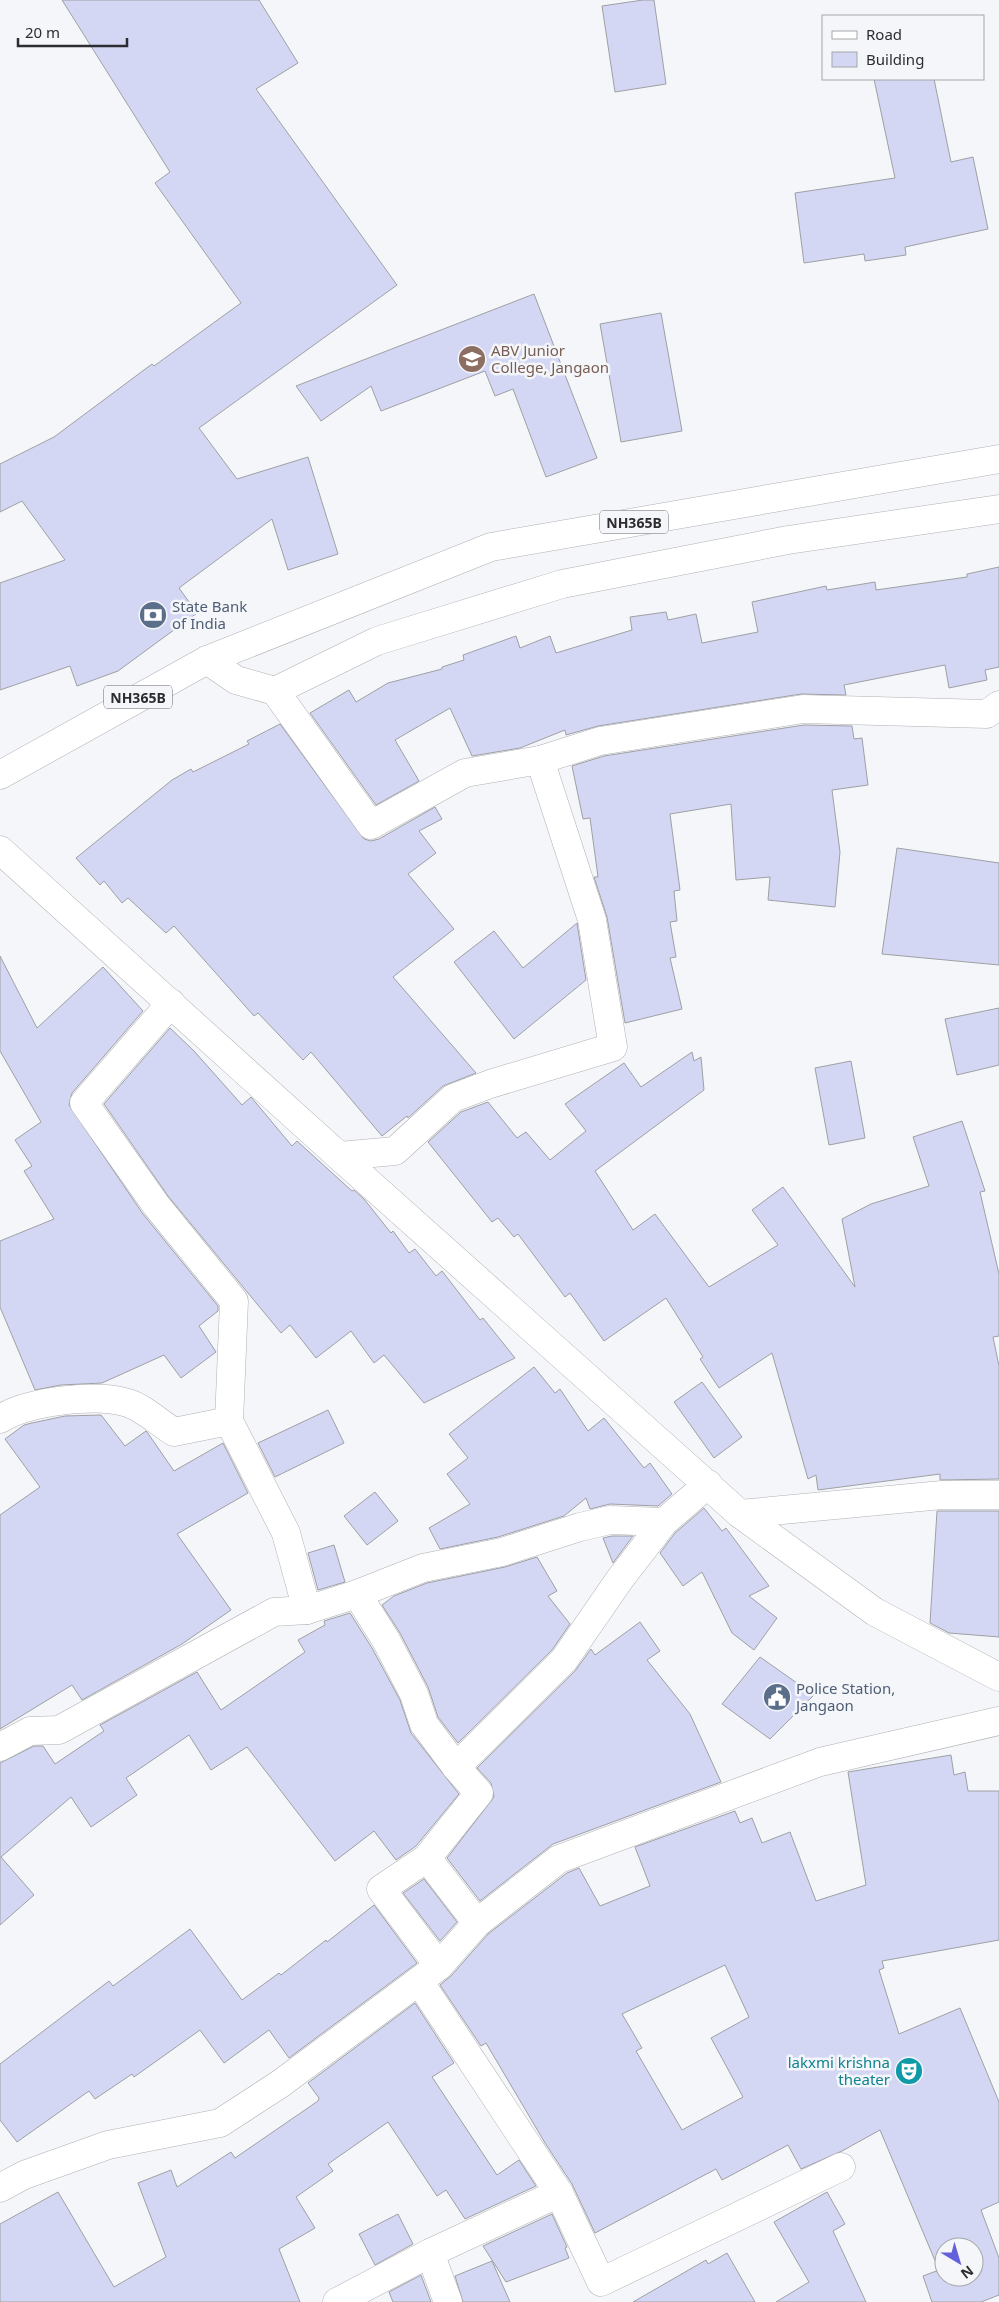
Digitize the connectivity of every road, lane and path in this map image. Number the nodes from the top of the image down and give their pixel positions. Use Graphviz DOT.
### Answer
graph roads {
  1 [pos="999,459"];
  2 [pos="999,509"];
  3 [pos="207,660"];
  4 [pos="275,690"];
  5 [pos="999,705"];
  6 [pos="540,760"];
  7 [pos="0,774"];
  8 [pos="0,850"];
  9 [pos="171,1004"];
  10 [pos="339,1156"];
  11 [pos="0,1419"];
  12 [pos="229,1421"];
  13 [pos="708,1484"];
  14 [pos="999,1494"];
  15 [pos="740,1514"];
  16 [pos="664,1522"];
  17 [pos="358,1594"];
  18 [pos="306,1610"];
  19 [pos="999,1677"];
  20 [pos="999,1721"];
  21 [pos="0,1747"];
  22 [pos="456,1767"];
  23 [pos="427,1858"];
  24 [pos="478,1923"];
  25 [pos="429,1973"];
  26 [pos="840,2168"];
  27 [pos="0,2188"];
  28 [pos="559,2192"];
  29 [pos="430,2253"];
  30 [pos="598,2292"];
  31 [pos="337,2302"];
  32 [pos="448,2302"];
  1 -- 3 [label="main road, NH365B"];
  2 -- 4 [label="main road"];
  3 -- 4 [label="main road"];
  3 -- 7 [label="main road, NH365B"];
  4 -- 6 [label="main road"];
  5 -- 6 [label="main road"];
  6 -- 10 [label="main road"];
  8 -- 9 [label="main road"];
  9 -- 10 [label="main road"];
  9 -- 12 [label="main road"];
  10 -- 13 [label="main road"];
  11 -- 12 [label="main road"];
  12 -- 18 [label="main road"];
  13 -- 15 [label="main road"];
  13 -- 16 [label="main road"];
  14 -- 15 [label="main road"];
  15 -- 19 [label="main road"];
  16 -- 17 [label="main road"];
  16 -- 22 [label="main road"];
  17 -- 18 [label="main road"];
  17 -- 22 [label="main road"];
  18 -- 21 [label="main road"];
  20 -- 24 [label="main road"];
  22 -- 23 [label="main road"];
  23 -- 24 [label="main road"];
  23 -- 25 [label="main road"];
  24 -- 25 [label="main road"];
  25 -- 27 [label="main road"];
  25 -- 28 [label="main road"];
  26 -- 30 [label="main road"];
  28 -- 29 [label="main road"];
  28 -- 30 [label="main road"];
  29 -- 31 [label="main road"];
  29 -- 32 [label="main road"];
}
